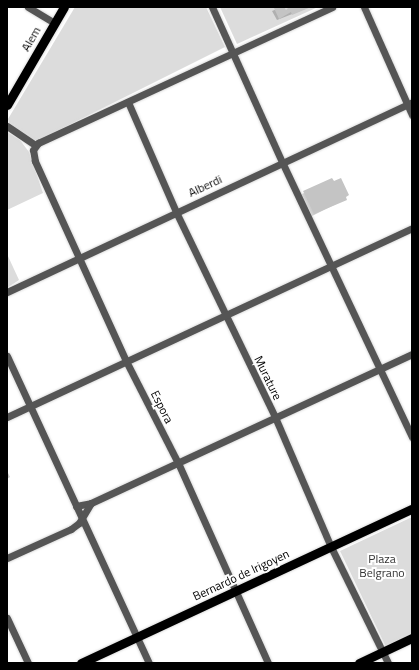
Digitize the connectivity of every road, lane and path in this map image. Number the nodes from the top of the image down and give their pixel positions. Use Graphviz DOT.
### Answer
graph roads {
  1 [pos="28,7"];
  2 [pos="64,7"];
  3 [pos="212,7"];
  4 [pos="332,7"];
  5 [pos="364,7"];
  6 [pos="55,23"];
  7 [pos="233,53"];
  8 [pos="128,102"];
  9 [pos="409,103"];
  10 [pos="7,104"];
  11 [pos="412,116"];
  12 [pos="7,126"];
  13 [pos="35,145"];
  14 [pos="282,162"];
  15 [pos="176,212"];
  16 [pos="412,228"];
  17 [pos="79,257"];
  18 [pos="331,265"];
  19 [pos="7,292"];
  20 [pos="225,315"];
  21 [pos="412,354"];
  22 [pos="7,356"];
  23 [pos="126,361"];
  24 [pos="380,369"];
  25 [pos="30,406"];
  26 [pos="7,417"];
  27 [pos="275,417"];
  28 [pos="412,437"];
  29 [pos="178,463"];
  30 [pos="91,503"];
  31 [pos="76,506"];
  32 [pos="412,509"];
  33 [pos="82,518"];
  34 [pos="70,529"];
  35 [pos="90,535"];
  36 [pos="331,547"];
  37 [pos="7,558"];
  38 [pos="236,591"];
  39 [pos="7,618"];
  40 [pos="137,637"];
  41 [pos="412,638"];
  42 [pos="382,652"];
  43 [pos="28,663"];
  44 [pos="81,663"];
  45 [pos="150,663"];
  46 [pos="268,663"];
  47 [pos="359,663"];
  48 [pos="388,663"];
  1 -- 6 [label="street"];
  2 -- 6 [label="main road, Alem"];
  3 -- 7 [label="street"];
  4 -- 7 [label="street"];
  5 -- 9 [label="street"];
  6 -- 10 [label="main road, Alem"];
  7 -- 8 [label="street"];
  7 -- 14 [label="street"];
  8 -- 13 [label="street"];
  8 -- 15 [label="street, Murature"];
  9 -- 11 [label="street"];
  9 -- 14 [label="street, Alberdi"];
  12 -- 13 [label="street"];
  13 -- 17 [label="street, Espora"];
  14 -- 15 [label="street, Alberdi"];
  14 -- 18 [label="street"];
  15 -- 17 [label="street, Alberdi"];
  15 -- 20 [label="street, Murature"];
  16 -- 18 [label="street"];
  17 -- 19 [label="street, Alberdi"];
  17 -- 23 [label="street, Espora"];
  18 -- 20 [label="street"];
  18 -- 24 [label="street"];
  20 -- 23 [label="street"];
  20 -- 27 [label="street, Murature"];
  21 -- 24 [label="street"];
  22 -- 25 [label="street"];
  23 -- 25 [label="street"];
  23 -- 29 [label="street, Espora"];
  24 -- 27 [label="street"];
  24 -- 28 [label="street"];
  25 -- 26 [label="street"];
  25 -- 31 [label="street"];
  27 -- 29 [label="street"];
  27 -- 36 [label="street, Murature"];
  29 -- 30 [label="street"];
  29 -- 38 [label="street, Espora"];
  30 -- 31 [label="street"];
  30 -- 33 [label="street"];
  31 -- 33 [label="street"];
  32 -- 36 [label="main road, Bernardo de Irigoyen"];
  33 -- 34 [label="street"];
  33 -- 35 [label="street"];
  34 -- 35 [label="street"];
  34 -- 37 [label="street"];
  35 -- 40 [label="street"];
  36 -- 38 [label="main road, Bernardo de Irigoyen"];
  36 -- 42 [label="street, Murature"];
  38 -- 40 [label="main road, Bernardo de Irigoyen"];
  38 -- 46 [label="street, Espora"];
  39 -- 43 [label="street"];
  40 -- 44 [label="main road, Bernardo de Irigoyen"];
  40 -- 45 [label="street"];
  41 -- 42 [label="main road"];
  42 -- 47 [label="main road"];
  42 -- 48 [label="street, Murature"];
}
